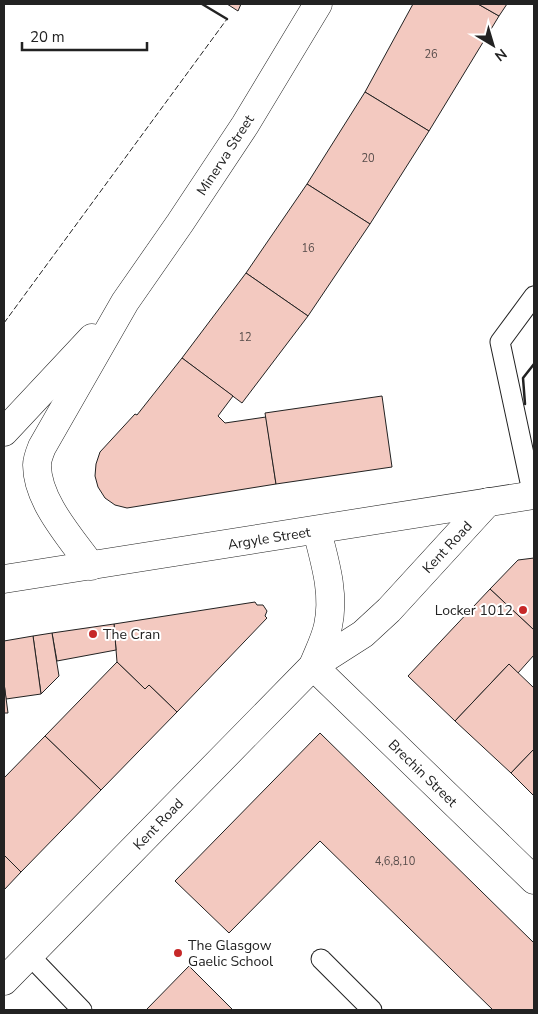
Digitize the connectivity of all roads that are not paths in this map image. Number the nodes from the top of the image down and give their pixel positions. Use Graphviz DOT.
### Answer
graph roads {
  1 [pos="318,4"];
  2 [pos="534,296"];
  3 [pos="125,302"];
  4 [pos="4,432"];
  5 [pos="534,496"];
  6 [pos="488,502"];
  7 [pos="317,531"];
  8 [pos="91,566"];
  9 [pos="4,579"];
  10 [pos="313,666"];
  11 [pos="534,880"];
  12 [pos="29,955"];
  13 [pos="321,959"];
  14 [pos="4,981"];
  15 [pos="82,1010"];
  16 [pos="372,1010"];
  1 -- 3 [label="street, Minerva Street"];
  2 -- 5 [label="lane"];
  3 -- 4 [label="street, Minerva Street"];
  3 -- 8 [label="street, Minerva Street"];
  5 -- 6 [label="street, Argyle Street"];
  6 -- 7 [label="street, Argyle Street"];
  6 -- 10 [label="street, Kent Road"];
  7 -- 8 [label="street, Argyle Street"];
  7 -- 10 [label="street, Kent Road"];
  8 -- 9 [label="street, Argyle Street"];
  10 -- 11 [label="street, Brechin Street"];
  10 -- 12 [label="street, Kent Road"];
  12 -- 14 [label="street, Kent Road"];
  12 -- 15 [label="lane"];
  13 -- 16 [label="lane"];
}
